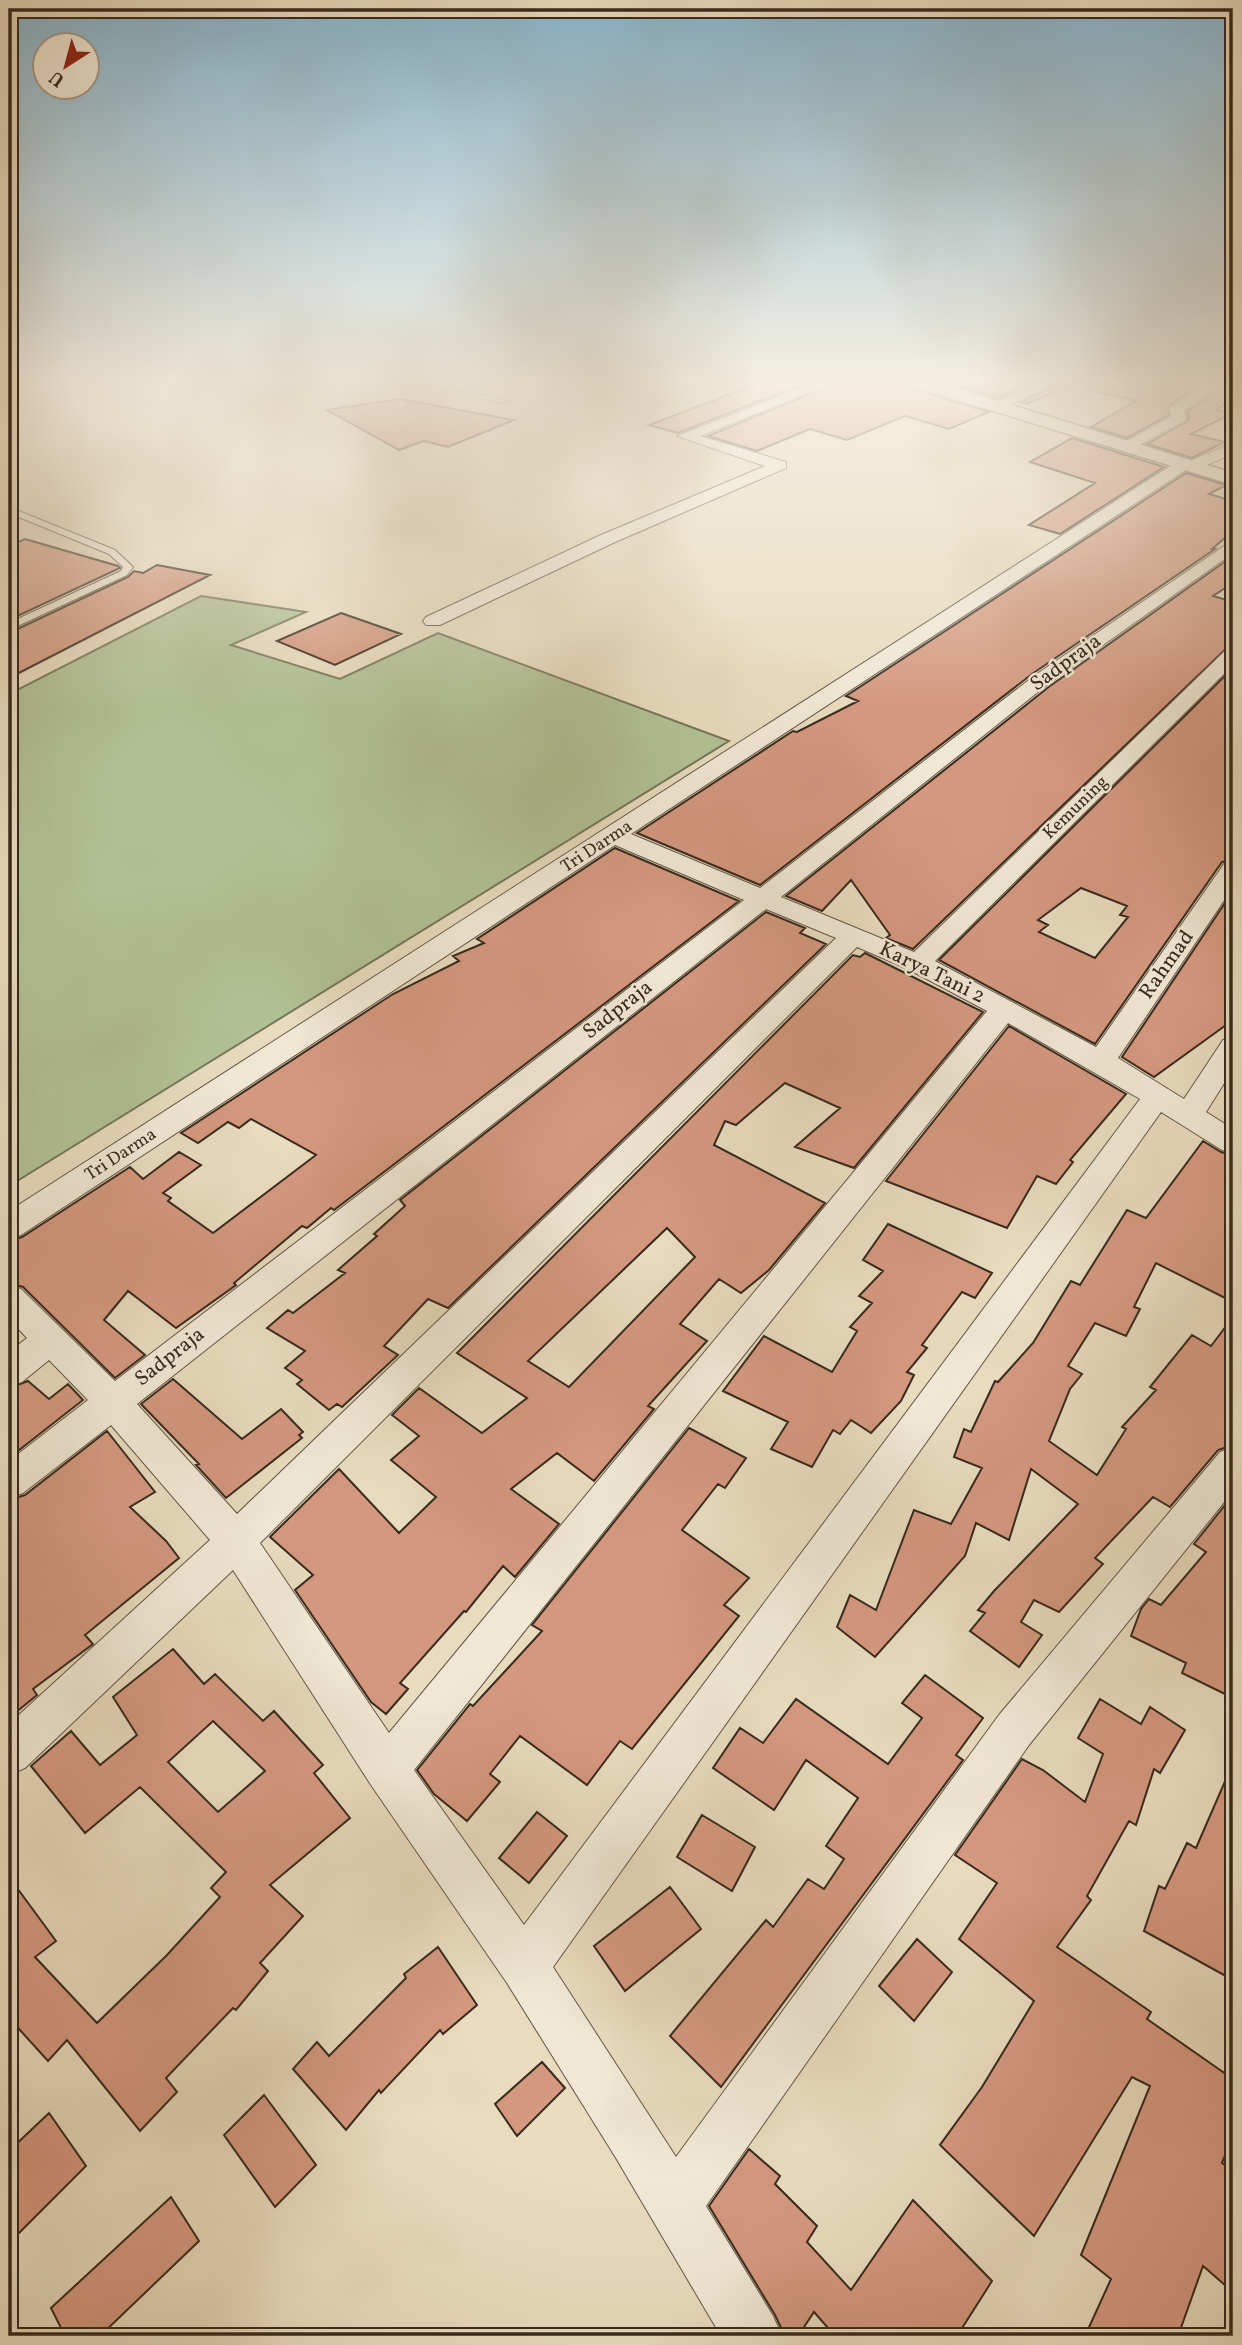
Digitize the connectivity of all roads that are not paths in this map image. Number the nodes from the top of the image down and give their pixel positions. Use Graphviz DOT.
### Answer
graph roads {
  1 [pos="722,489"];
  2 [pos="1150,489"];
  3 [pos="9,510"];
  4 [pos="1233,545"];
  5 [pos="433,621"];
  6 [pos="9,627"];
  7 [pos="1233,654"];
  8 [pos="614,836"];
  9 [pos="1233,869"];
  10 [pos="760,899"];
  11 [pos="853,936"];
  12 [pos="918,963"];
  13 [pos="1005,1008"];
  14 [pos="1233,1046"];
  15 [pos="1101,1061"];
  16 [pos="1172,1107"];
  17 [pos="1233,1143"];
  18 [pos="9,1227"];
  19 [pos="9,1298"];
  20 [pos="50,1339"];
  21 [pos="9,1372"];
  22 [pos="112,1401"];
  23 [pos="1233,1463"];
  24 [pos="9,1482"];
  25 [pos="236,1541"];
  26 [pos="9,1753"];
  27 [pos="387,1769"];
  28 [pos="524,1966"];
  29 [pos="674,2206"];
  30 [pos="752,2336"];
  1 -- 5 [label="street"];
  2 -- 8 [label="street, Tri Darma"];
  3 -- 6 [label="lane"];
  4 -- 10 [label="street, Sadpraja"];
  7 -- 12 [label="street, Kemuning"];
  8 -- 10 [label="street, Karya Tani 2"];
  8 -- 18 [label="street, Tri Darma"];
  9 -- 15 [label="street, Rahmad"];
  10 -- 11 [label="street, Karya Tani 2"];
  10 -- 22 [label="street, Sadpraja"];
  11 -- 12 [label="street, Karya Tani 2"];
  11 -- 25 [label="street"];
  12 -- 13 [label="street, Karya Tani 2"];
  13 -- 15 [label="street, Karya Tani 2"];
  13 -- 27 [label="street"];
  14 -- 16 [label="street"];
  15 -- 16 [label="street, Karya Tani 2"];
  16 -- 17 [label="street, Karya Tani 2"];
  16 -- 28 [label="street"];
  19 -- 20 [label="street"];
  20 -- 21 [label="street"];
  20 -- 22 [label="street"];
  22 -- 24 [label="street, Sadpraja"];
  22 -- 25 [label="street"];
  23 -- 29 [label="street"];
  25 -- 26 [label="street"];
  25 -- 27 [label="street"];
  27 -- 28 [label="street"];
  28 -- 29 [label="street"];
  29 -- 30 [label="street"];
}
